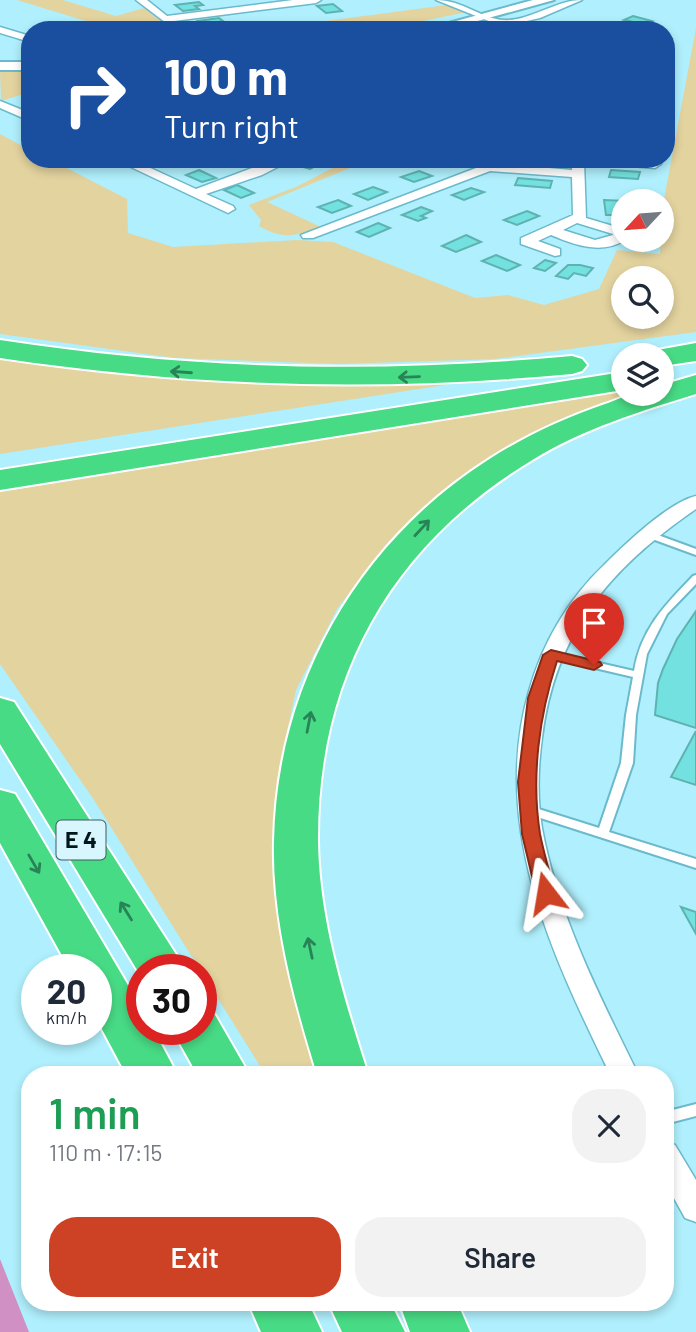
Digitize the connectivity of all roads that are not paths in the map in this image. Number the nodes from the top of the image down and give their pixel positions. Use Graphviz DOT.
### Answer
graph roads {
  1 [pos="141,0"];
  2 [pos="316,0"];
  3 [pos="441,0"];
  4 [pos="548,0"];
  5 [pos="577,0"];
  6 [pos="487,16"];
  7 [pos="164,19"];
  8 [pos="167,21"];
  9 [pos="466,21"];
  10 [pos="499,21"];
  11 [pos="513,21"];
  12 [pos="0,30"];
  13 [pos="21,36"];
  14 [pos="0,66"];
  15 [pos="21,66"];
  16 [pos="0,104"];
  17 [pos="21,114"];
  18 [pos="139,168"];
  19 [pos="268,168"];
  20 [pos="478,168"];
  21 [pos="531,168"];
  22 [pos="579,168"];
  23 [pos="579,174"];
  24 [pos="194,194"];
  25 [pos="228,209"];
  26 [pos="577,219"];
  27 [pos="551,230"];
  28 [pos="308,235"];
  29 [pos="555,252"];
  30 [pos="0,349"];
  31 [pos="683,362"];
  32 [pos="611,363"];
  33 [pos="611,364"];
  34 [pos="611,383"];
  35 [pos="0,463"];
  36 [pos="0,480"];
  37 [pos="696,501"];
  38 [pos="647,534"];
  39 [pos="696,552"];
  40 [pos="696,578"];
  41 [pos="551,655"];
  42 [pos="637,676"];
  43 [pos="0,711"];
  44 [pos="0,805"];
  45 [pos="529,810"];
  46 [pos="603,833"];
  47 [pos="696,864"];
  48 [pos="85,954"];
  49 [pos="152,954"];
  50 [pos="112,1002"];
  51 [pos="207,1045"];
  52 [pos="148,1066"];
  53 [pos="219,1066"];
  54 [pos="340,1066"];
  55 [pos="620,1066"];
  56 [pos="696,1110"];
  57 [pos="674,1116"];
  58 [pos="674,1170"];
  59 [pos="696,1208"];
  60 [pos="281,1311"];
  61 [pos="362,1311"];
  62 [pos="432,1311"];
  63 [pos="292,1332"];
  64 [pos="375,1332"];
  65 [pos="440,1332"];
  1 -- 7 [label="street"];
  2 -- 7 [label="street"];
  3 -- 6 [label="street"];
  4 -- 6 [label="street"];
  5 -- 11 [label="street"];
  6 -- 9 [label="street"];
  6 -- 10 [label="street"];
  7 -- 8 [label="street"];
  12 -- 13 [label="street"];
  14 -- 15 [label="street"];
  16 -- 17 [label="street"];
  18 -- 24 [label="street"];
  19 -- 24 [label="street"];
  20 -- 28 [label="street"];
  21 -- 23 [label="street"];
  22 -- 23 [label="street"];
  23 -- 26 [label="street"];
  24 -- 25 [label="street"];
  26 -- 27 [label="street"];
  26 -- 27 [label="street"];
  27 -- 29 [label="street"];
  32 -- 30 [label="highway, one-way"];
  54 -- 31 [label="highway, one-way"];
  33 -- 35 [label="highway"];
  34 -- 36 [label="highway"];
  37 -- 38 [label="street"];
  38 -- 39 [label="lane"];
  38 -- 41 [label="street"];
  40 -- 42 [label="lane"];
  41 -- 42 [label="lane"];
  41 -- 45 [label="street"];
  42 -- 46 [label="lane"];
  49 -- 43 [label="highway, E 4, one-way"];
  44 -- 48 [label="highway, E 4, one-way"];
  45 -- 46 [label="lane"];
  45 -- 55 [label="street"];
  46 -- 47 [label="lane"];
  50 -- 52 [label="highway, E 4"];
  51 -- 53 [label="highway"];
  56 -- 57 [label="lane"];
  58 -- 59 [label="street"];
  60 -- 63 [label="highway"];
  61 -- 64 [label="highway"];
  62 -- 65 [label="highway"];
}
